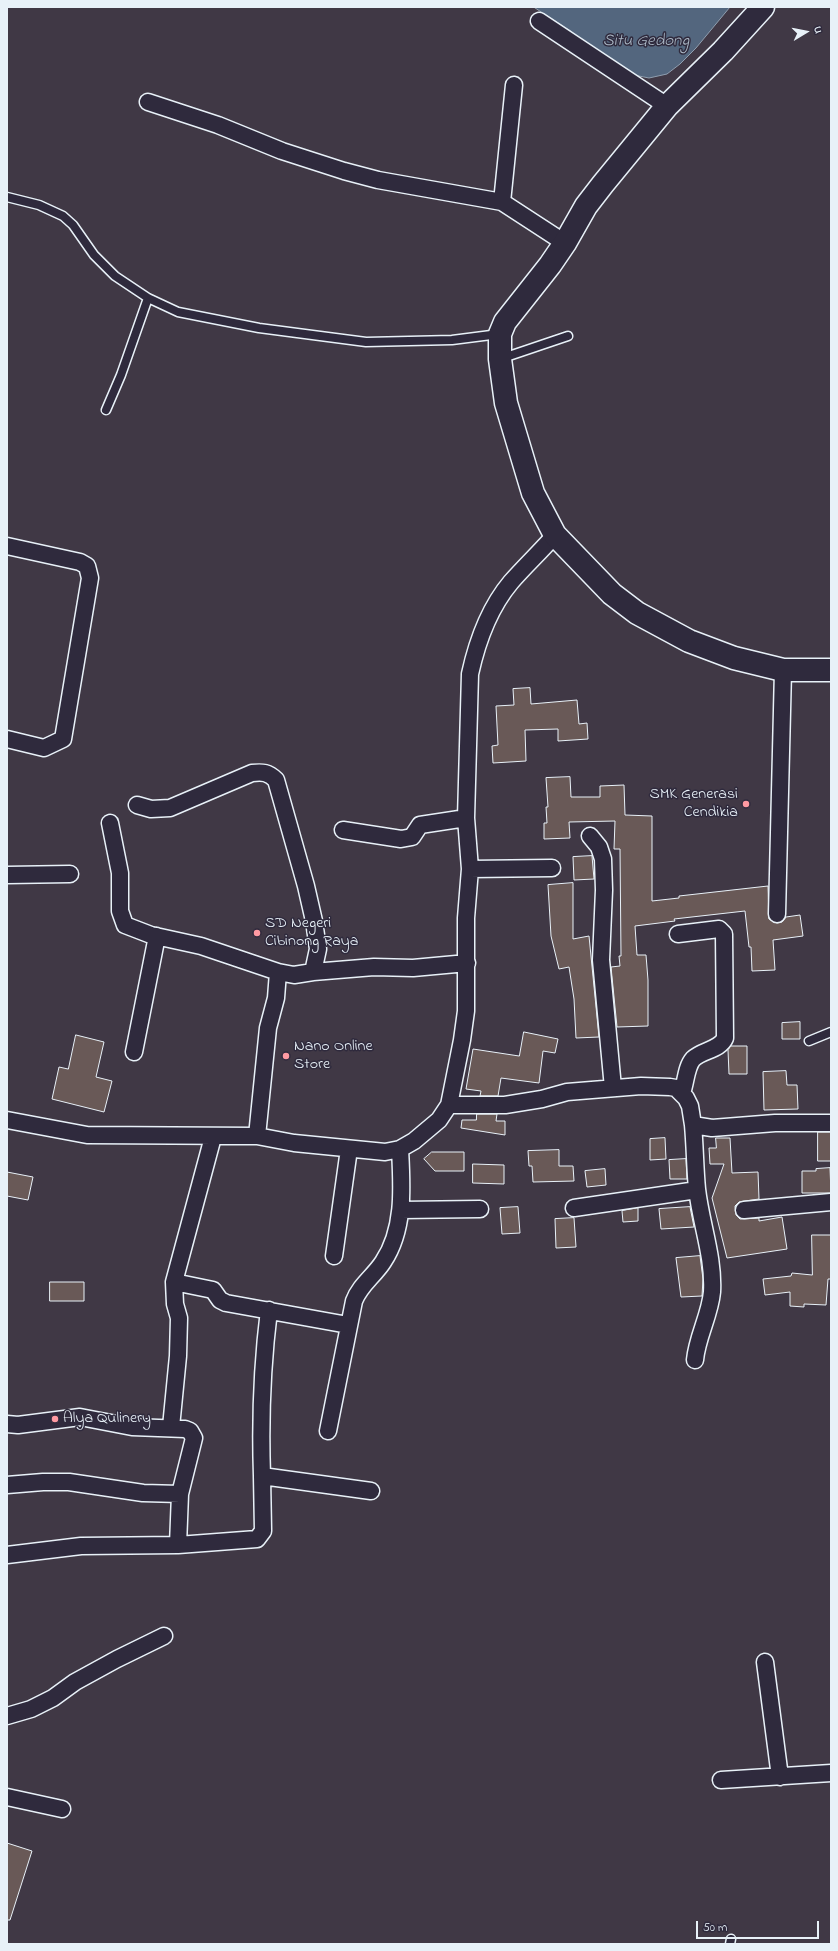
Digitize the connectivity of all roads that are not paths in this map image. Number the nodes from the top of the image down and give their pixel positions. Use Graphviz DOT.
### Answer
graph roads {
  1 [pos="763,7"];
  2 [pos="539,21"];
  3 [pos="514,85"];
  4 [pos="148,102"];
  5 [pos="667,106"];
  6 [pos="7,197"];
  7 [pos="502,202"];
  8 [pos="565,242"];
  9 [pos="148,298"];
  10 [pos="506,322"];
  11 [pos="568,336"];
  12 [pos="500,359"];
  13 [pos="106,410"];
  14 [pos="555,535"];
  15 [pos="7,546"];
  16 [pos="783,670"];
  17 [pos="831,670"];
  18 [pos="7,739"];
  19 [pos="137,805"];
  20 [pos="466,818"];
  21 [pos="110,823"];
  22 [pos="343,830"];
  23 [pos="590,836"];
  24 [pos="552,868"];
  25 [pos="470,869"];
  26 [pos="70,874"];
  27 [pos="7,875"];
  28 [pos="777,914"];
  29 [pos="678,934"];
  30 [pos="157,936"];
  31 [pos="467,962"];
  32 [pos="278,972"];
  33 [pos="313,972"];
  34 [pos="831,1032"];
  35 [pos="809,1040"];
  36 [pos="134,1052"];
  37 [pos="613,1088"];
  38 [pos="682,1093"];
  39 [pos="449,1105"];
  40 [pos="7,1120"];
  41 [pos="831,1123"];
  42 [pos="693,1126"];
  43 [pos="257,1136"];
  44 [pos="213,1137"];
  45 [pos="349,1149"];
  46 [pos="400,1149"];
  47 [pos="697,1190"];
  48 [pos="831,1202"];
  49 [pos="574,1208"];
  50 [pos="480,1209"];
  51 [pos="401,1210"];
  52 [pos="744,1210"];
  53 [pos="334,1256"];
  54 [pos="174,1282"];
  55 [pos="269,1310"];
  56 [pos="348,1325"];
  57 [pos="695,1360"];
  58 [pos="7,1424"];
  59 [pos="171,1427"];
  60 [pos="328,1431"];
  61 [pos="262,1476"];
  62 [pos="7,1485"];
  63 [pos="371,1491"];
  64 [pos="180,1494"];
  65 [pos="178,1545"];
  66 [pos="7,1555"];
  67 [pos="164,1636"];
  68 [pos="765,1662"];
  69 [pos="7,1716"];
  70 [pos="831,1773"];
  71 [pos="780,1777"];
  72 [pos="721,1780"];
  73 [pos="7,1797"];
  74 [pos="62,1809"];
  1 -- 5 [label="street"];
  2 -- 5 [label="street"];
  3 -- 7 [label="street"];
  4 -- 7 [label="street"];
  5 -- 8 [label="street"];
  6 -- 9 [label="lane"];
  7 -- 8 [label="street"];
  8 -- 10 [label="street"];
  9 -- 10 [label="lane"];
  9 -- 13 [label="lane"];
  10 -- 12 [label="street"];
  11 -- 12 [label="lane"];
  12 -- 14 [label="street"];
  14 -- 16 [label="street"];
  14 -- 20 [label="street"];
  15 -- 18 [label="street"];
  16 -- 17 [label="street"];
  16 -- 28 [label="street"];
  19 -- 33 [label="street"];
  20 -- 22 [label="street"];
  20 -- 25 [label="street"];
  21 -- 30 [label="street"];
  23 -- 37 [label="street"];
  24 -- 25 [label="street"];
  25 -- 31 [label="street"];
  26 -- 27 [label="street"];
  29 -- 38 [label="street"];
  30 -- 32 [label="street"];
  30 -- 36 [label="street"];
  31 -- 33 [label="street"];
  31 -- 39 [label="street"];
  32 -- 33 [label="street"];
  32 -- 43 [label="street"];
  34 -- 35 [label="lane"];
  37 -- 38 [label="street"];
  37 -- 39 [label="street"];
  38 -- 42 [label="street"];
  39 -- 46 [label="street"];
  40 -- 44 [label="street"];
  41 -- 42 [label="street"];
  42 -- 47 [label="street"];
  43 -- 44 [label="street"];
  43 -- 45 [label="street"];
  44 -- 54 [label="street"];
  45 -- 46 [label="street"];
  45 -- 53 [label="street"];
  46 -- 51 [label="street"];
  47 -- 49 [label="street"];
  47 -- 57 [label="street"];
  48 -- 52 [label="street"];
  50 -- 51 [label="street"];
  51 -- 56 [label="street"];
  54 -- 55 [label="street"];
  54 -- 59 [label="street"];
  55 -- 56 [label="street"];
  55 -- 61 [label="street"];
  56 -- 60 [label="street"];
  58 -- 59 [label="street"];
  59 -- 64 [label="street"];
  61 -- 63 [label="street"];
  61 -- 65 [label="street"];
  62 -- 64 [label="street"];
  64 -- 65 [label="street"];
  65 -- 66 [label="street"];
  67 -- 69 [label="street"];
  68 -- 71 [label="street"];
  70 -- 71 [label="street"];
  71 -- 72 [label="street"];
  73 -- 74 [label="street"];
}
